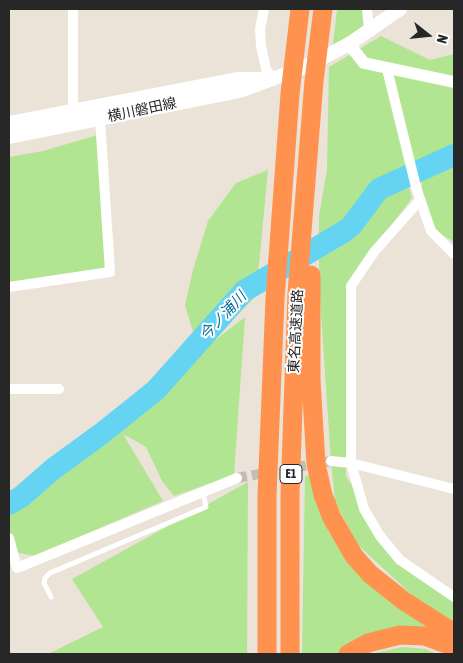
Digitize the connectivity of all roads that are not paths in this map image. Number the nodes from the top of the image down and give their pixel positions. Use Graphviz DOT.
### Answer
graph roads {
  1 [pos="73,9"];
  2 [pos="264,9"];
  3 [pos="300,9"];
  4 [pos="323,9"];
  5 [pos="367,9"];
  6 [pos="400,9"];
  7 [pos="369,30"];
  8 [pos="348,44"];
  9 [pos="387,69"];
  10 [pos="273,79"];
  11 [pos="454,82"];
  12 [pos="72,111"];
  13 [pos="100,119"];
  14 [pos="9,123"];
  15 [pos="9,137"];
  16 [pos="420,200"];
  17 [pos="454,254"];
  18 [pos="9,287"];
  19 [pos="304,292"];
  20 [pos="59,389"];
  21 [pos="9,390"];
  22 [pos="331,461"];
  23 [pos="351,463"];
  24 [pos="237,478"];
  25 [pos="454,490"];
  26 [pos="203,492"];
  27 [pos="9,538"];
  28 [pos="14,570"];
  29 [pos="51,597"];
  30 [pos="454,597"];
  31 [pos="268,604"];
  32 [pos="454,633"];
  33 [pos="454,649"];
  34 [pos="260,654"];
  35 [pos="267,654"];
  36 [pos="290,654"];
  37 [pos="348,654"];
  1 -- 12 [label="street"];
  2 -- 10 [label="street"];
  3 -- 31 [label="highway, 東名高速道路 / E1"];
  4 -- 19 [label="highway"];
  5 -- 7 [label="street"];
  6 -- 7 [label="main road, 横川磐田線"];
  7 -- 8 [label="main road, 横川磐田線"];
  8 -- 9 [label="street"];
  8 -- 10 [label="main road, 横川磐田線"];
  9 -- 11 [label="street"];
  9 -- 16 [label="street"];
  10 -- 12 [label="main road, 横川磐田線"];
  10 -- 13 [label="main road, 横川磐田線"];
  12 -- 14 [label="main road, 横川磐田線"];
  13 -- 15 [label="main road, 横川磐田線"];
  13 -- 18 [label="street"];
  16 -- 17 [label="street"];
  16 -- 23 [label="street"];
  19 -- 32 [label="highway"];
  19 -- 36 [label="highway, 東名高速道路 / E1"];
  20 -- 21 [label="street"];
  22 -- 23 [label="street"];
  23 -- 25 [label="street"];
  23 -- 30 [label="street"];
  24 -- 26 [label="street"];
  26 -- 28 [label="street"];
  26 -- 29 [label="lane"];
  27 -- 28 [label="street"];
  31 -- 34 [label="highway"];
  31 -- 35 [label="highway, 東名高速道路 / E1"];
  33 -- 37 [label="highway"];
}
